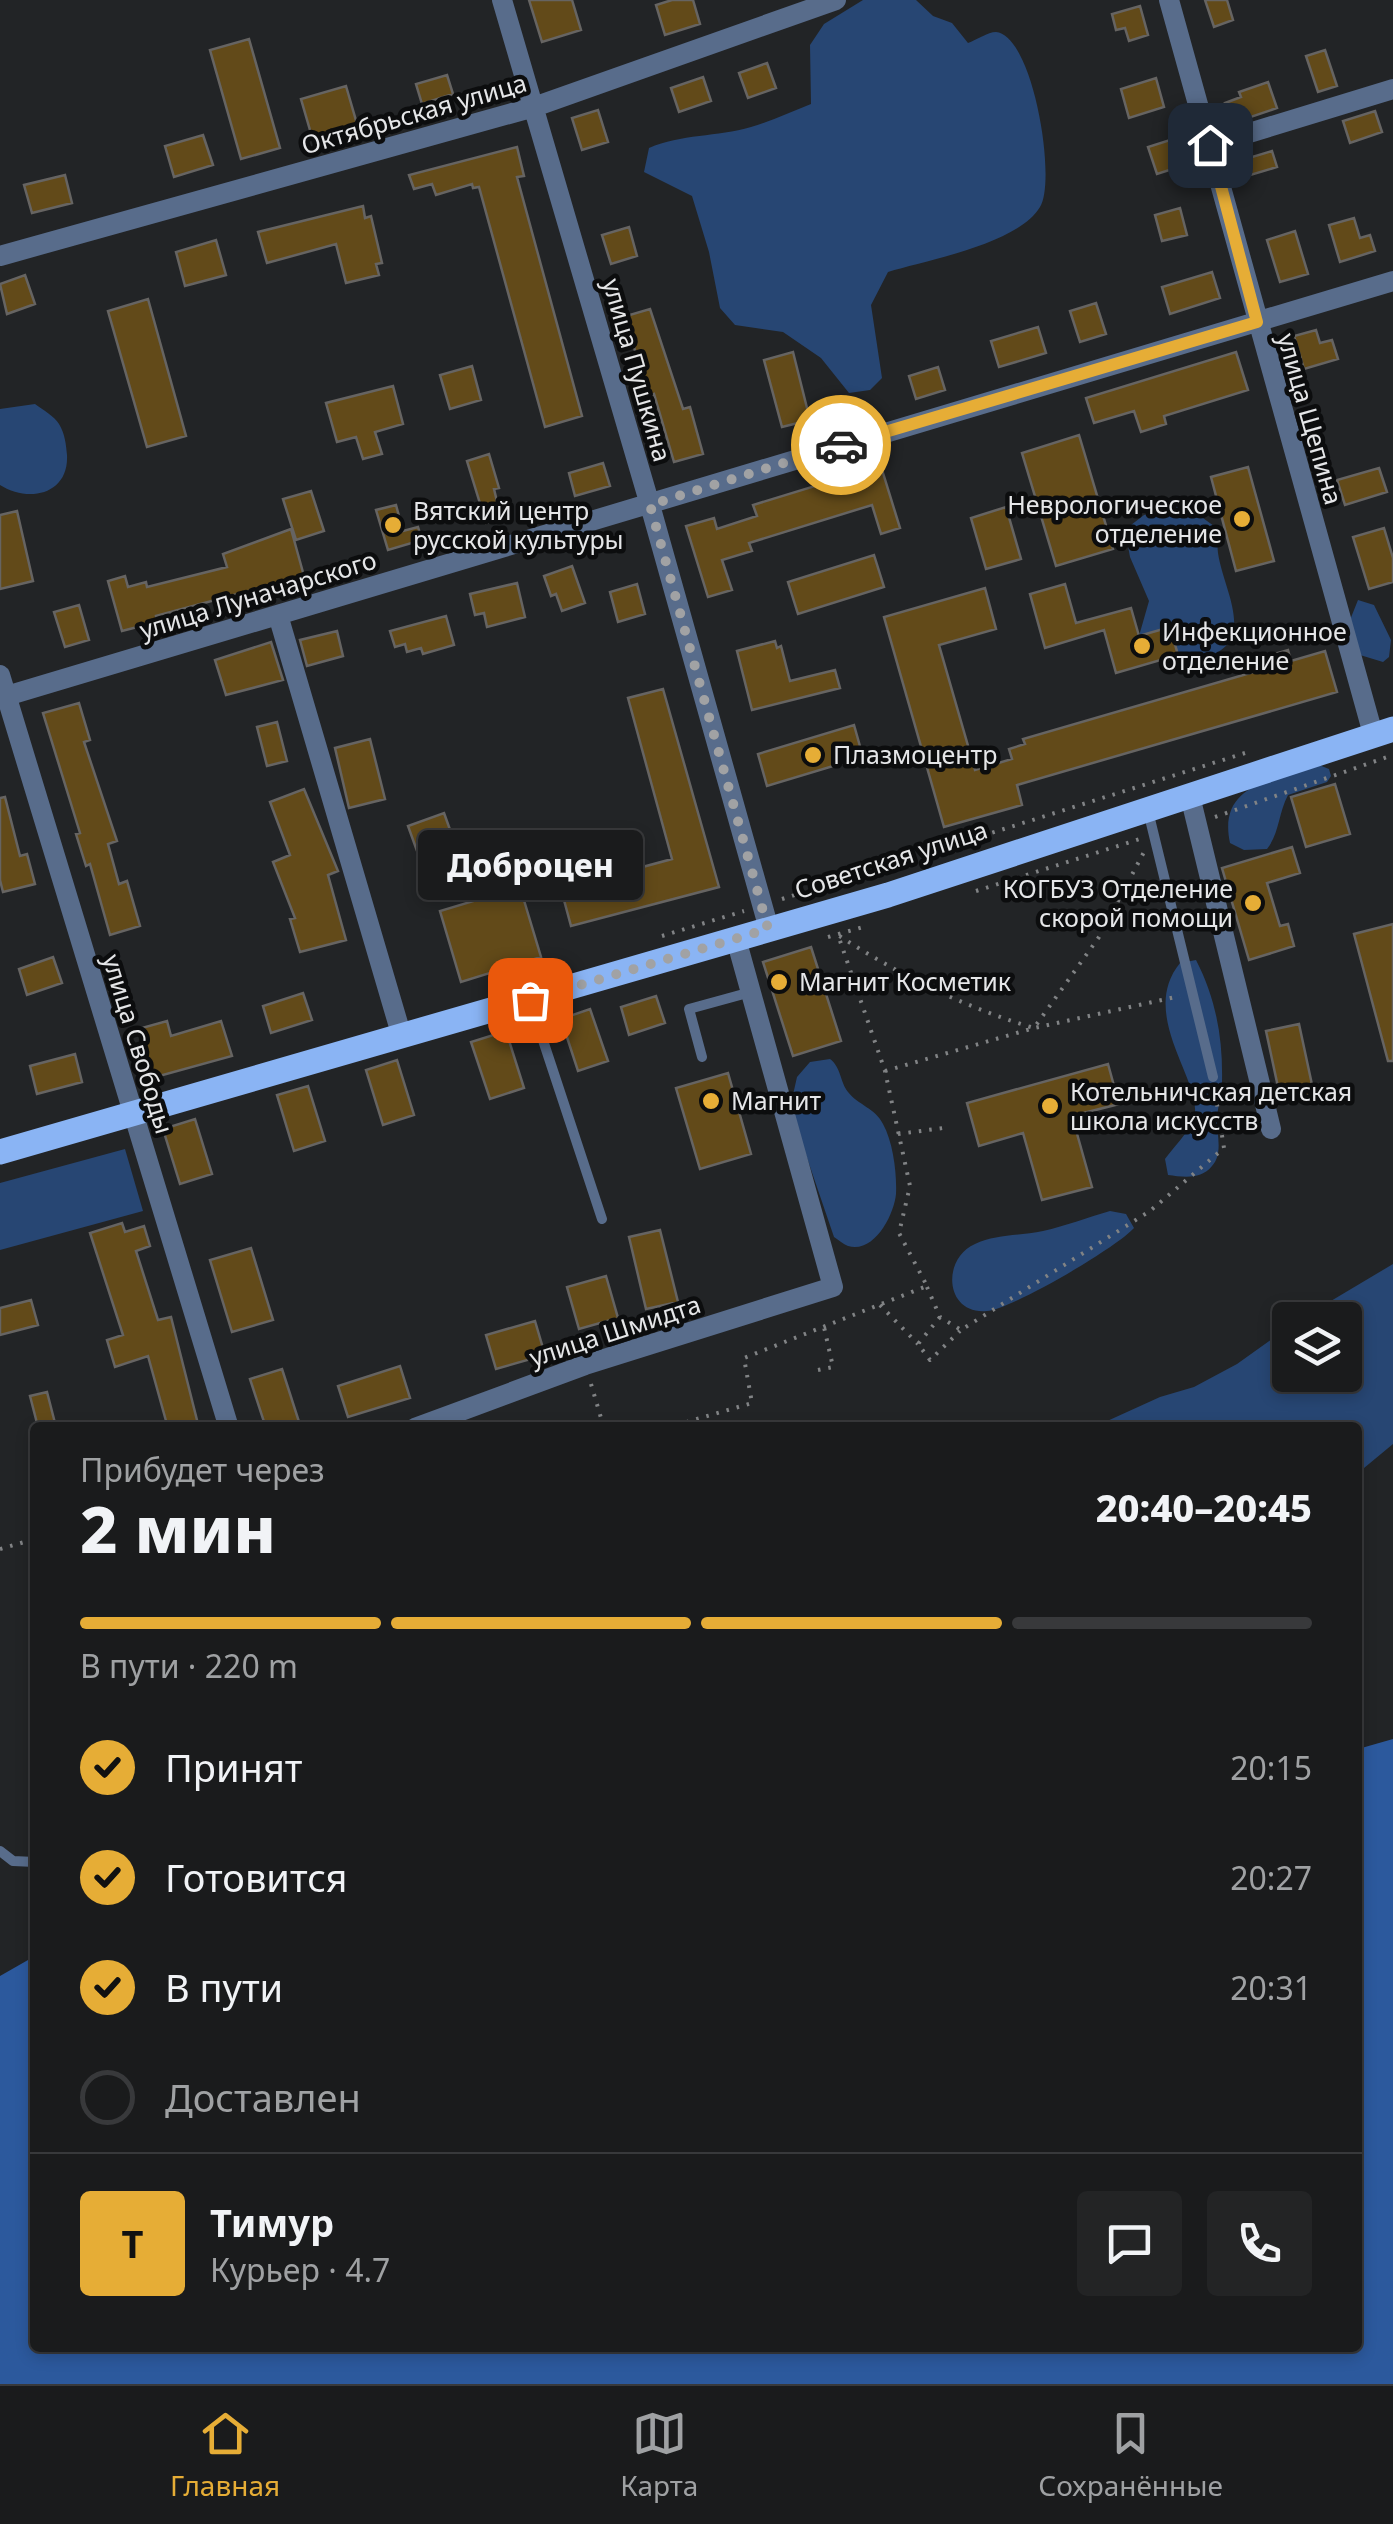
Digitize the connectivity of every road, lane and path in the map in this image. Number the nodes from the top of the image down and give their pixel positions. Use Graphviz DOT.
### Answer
graph roads {
  1 [pos="502,0"];
  2 [pos="836,0"];
  3 [pos="1169,0"];
  4 [pos="1393,89"];
  5 [pos="534,108"];
  6 [pos="1210,145"];
  7 [pos="0,256"];
  8 [pos="1393,281"];
  9 [pos="1257,322"];
  10 [pos="650,505"];
  11 [pos="278,615"];
  12 [pos="2,690"];
  13 [pos="1383,732"];
  14 [pos="1253,750"];
  15 [pos="1393,755"];
  16 [pos="1190,796"];
  17 [pos="1147,808"];
  18 [pos="1197,823"];
  19 [pos="1153,835"];
  20 [pos="765,918"];
  21 [pos="652,939"];
  22 [pos="736,939"];
  23 [pos="752,992"];
  24 [pos="1190,994"];
  25 [pos="530,1000"];
  26 [pos="1034,1028"];
  27 [pos="402,1037"];
  28 [pos="702,1057"];
  29 [pos="1212,1078"];
  30 [pos="134,1115"];
  31 [pos="943,1128"];
  32 [pos="1271,1128"];
  33 [pos="897,1134"];
  34 [pos="0,1152"];
  35 [pos="602,1218"];
  36 [pos="927,1286"];
  37 [pos="880,1304"];
  38 [pos="940,1318"];
  39 [pos="824,1326"];
  40 [pos="961,1330"];
  41 [pos="918,1344"];
  42 [pos="585,1366"];
  43 [pos="818,1370"];
  44 [pos="227,1422"];
  45 [pos="431,1422"];
  46 [pos="602,1422"];
  47 [pos="30,1540"];
  48 [pos="0,1549"];
  49 [pos="0,1851"];
  50 [pos="30,1862"];
  1 -- 5 [label="street, улица Пушкина"];
  2 -- 5 [label="street, Октябрьская улица"];
  3 -- 6 [label="street, улица Щепина"];
  4 -- 6 [label="street"];
  5 -- 7 [label="street, Октябрьская улица"];
  5 -- 10 [label="street, улица Пушкина"];
  6 -- 9 [label="street, улица Щепина"];
  8 -- 9 [label="street, улица Луначарского"];
  9 -- 10 [label="street, улица Луначарского"];
  9 -- 13 [label="street, улица Щепина"];
  10 -- 11 [label="street, улица Луначарского"];
  10 -- 20 [label="street, улица Пушкина"];
  11 -- 12 [label="street, улица Луначарского"];
  11 -- 27 [label="street"];
  12 -- 30 [label="street, улица Свободы"];
  13 -- 16 [label="main road, Советская улица"];
  14 -- 20 [label="path"];
  15 -- 18 [label="path"];
  16 -- 17 [label="main road, Советская улица"];
  16 -- 18 [label="street"];
  17 -- 19 [label="lane"];
  17 -- 20 [label="main road, Советская улица"];
  18 -- 32 [label="street"];
  19 -- 24 [label="lane"];
  19 -- 26 [label="path"];
  20 -- 21 [label="path"];
  20 -- 22 [label="main road, Советская улица"];
  22 -- 23 [label="street"];
  22 -- 25 [label="main road, Советская улица"];
  23 -- 28 [label="lane"];
  23 -- 42 [label="street, улица Шмидта"];
  24 -- 26 [label="path"];
  24 -- 29 [label="lane"];
  25 -- 27 [label="main road, Советская улица"];
  25 -- 35 [label="lane"];
  26 -- 26 [label="path"];
  27 -- 30 [label="main road, Советская улица"];
  29 -- 40 [label="path"];
  30 -- 34 [label="main road, Советская улица"];
  30 -- 44 [label="street, улица Свободы"];
  31 -- 33 [label="path"];
  36 -- 38 [label="path"];
  37 -- 41 [label="path"];
  38 -- 40 [label="path"];
  38 -- 41 [label="path"];
  39 -- 43 [label="path"];
  40 -- 41 [label="path"];
  42 -- 45 [label="street, улица Шмидта"];
  42 -- 46 [label="path"];
  47 -- 48 [label="path"];
  49 -- 50 [label="lane"];
}
